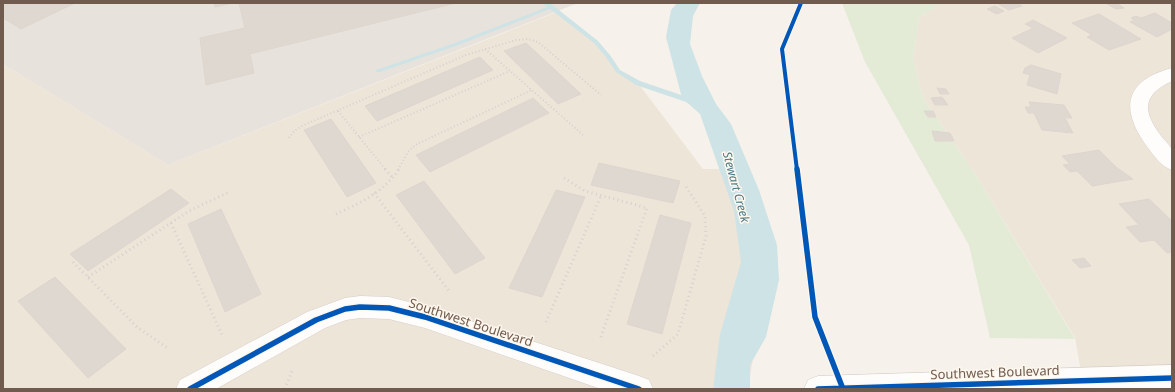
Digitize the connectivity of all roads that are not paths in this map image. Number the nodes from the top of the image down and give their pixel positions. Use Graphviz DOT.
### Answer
graph roads {
  1 [pos="1172,74"];
  2 [pos="1172,162"];
  3 [pos="1172,378"];
  4 [pos="190,389"];
  5 [pos="639,389"];
  6 [pos="818,389"];
  1 -- 2 [label="street"];
  3 -- 6 [label="street, Southwest Boulevard"];
  4 -- 5 [label="street, Southwest Boulevard"];
}
